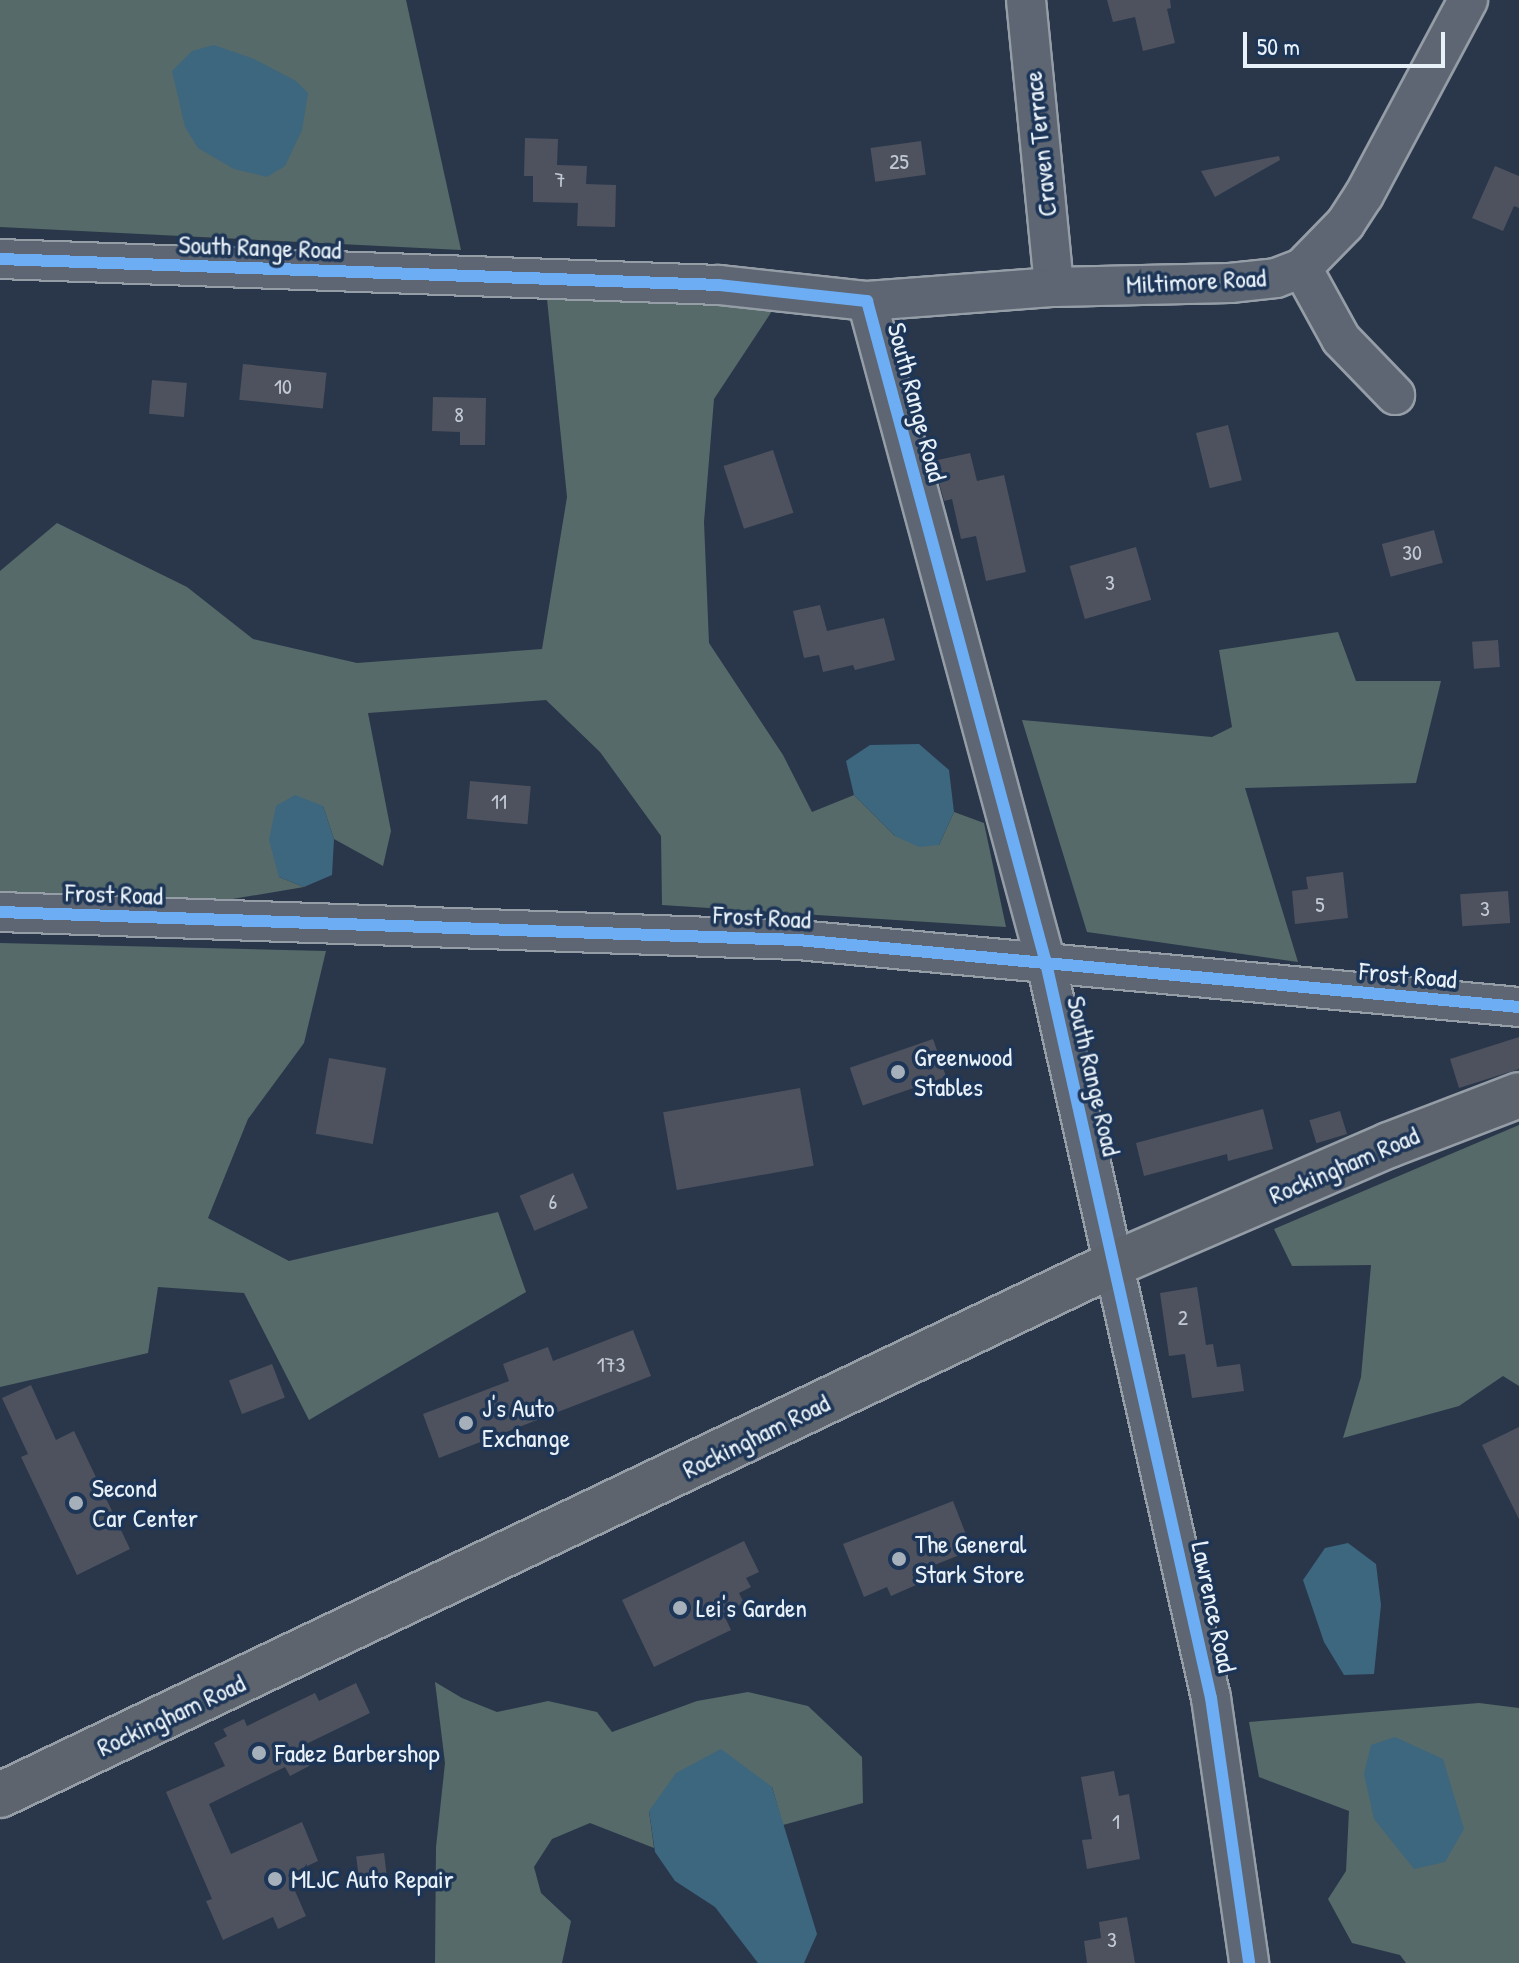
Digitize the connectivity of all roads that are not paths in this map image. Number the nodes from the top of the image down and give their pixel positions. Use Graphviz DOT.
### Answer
graph roads {
  1 [pos="1026,0"];
  2 [pos="1468,0"];
  3 [pos="0,259"];
  4 [pos="1302,268"];
  5 [pos="1054,287"];
  6 [pos="867,301"];
  7 [pos="1395,395"];
  8 [pos="0,912"];
  9 [pos="1046,963"];
  10 [pos="1519,1007"];
  11 [pos="1519,1095"];
  12 [pos="1114,1264"];
  13 [pos="0,1795"];
  14 [pos="1249,1963"];
  1 -- 5 [label="street, Craven Terrace"];
  2 -- 4 [label="street, Miltimore Road"];
  3 -- 6 [label="street, South Range Road"];
  4 -- 5 [label="street, Miltimore Road"];
  4 -- 7 [label="street"];
  5 -- 6 [label="street, Miltimore Road"];
  6 -- 9 [label="street, South Range Road"];
  8 -- 9 [label="street, Frost Road"];
  9 -- 10 [label="street, Frost Road"];
  9 -- 12 [label="street, South Range Road"];
  11 -- 12 [label="main road, Rockingham Road"];
  12 -- 13 [label="main road, Rockingham Road"];
  12 -- 14 [label="street, Lawrence Road"];
}
